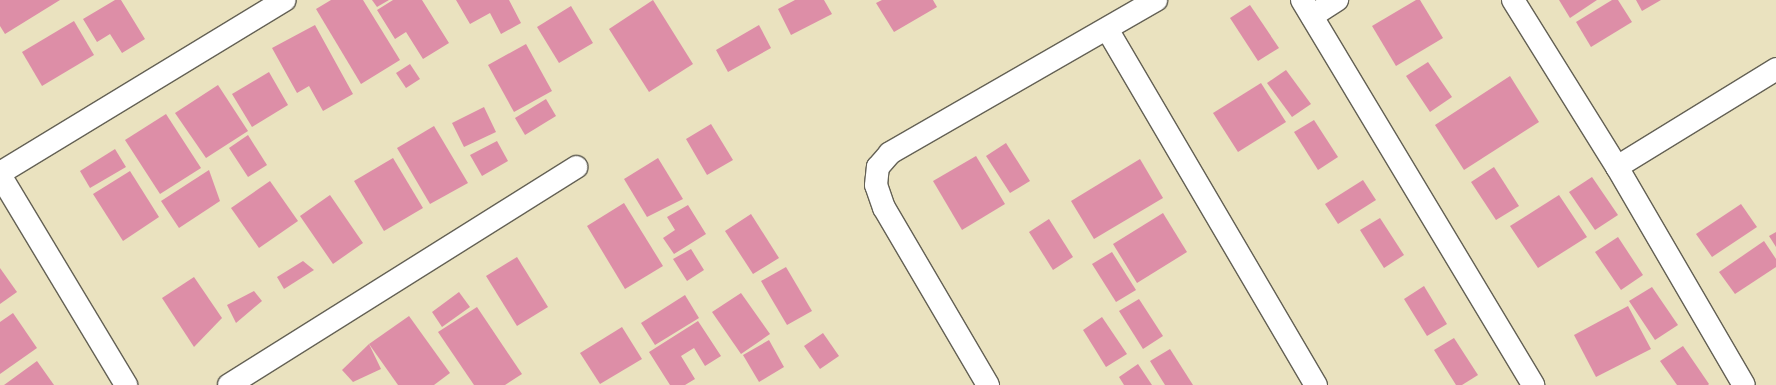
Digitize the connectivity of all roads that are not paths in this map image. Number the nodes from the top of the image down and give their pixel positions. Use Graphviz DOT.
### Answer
graph roads {
  1 [pos="284,0"];
  2 [pos="1156,0"];
  3 [pos="1337,0"];
  4 [pos="1513,0"];
  5 [pos="1307,8"];
  6 [pos="1106,29"];
  7 [pos="1776,69"];
  8 [pos="576,167"];
  9 [pos="1617,167"];
  10 [pos="0,174"];
  11 [pos="126,385"];
  12 [pos="229,385"];
  13 [pos="988,385"];
  14 [pos="1316,385"];
  15 [pos="1533,385"];
  16 [pos="1744,385"];
  1 -- 10 [label="street"];
  2 -- 6 [label="street"];
  3 -- 5 [label="street"];
  4 -- 9 [label="street"];
  5 -- 15 [label="street"];
  6 -- 13 [label="street"];
  6 -- 14 [label="street"];
  7 -- 9 [label="street"];
  8 -- 12 [label="street"];
  9 -- 16 [label="street"];
  10 -- 11 [label="street"];
}
